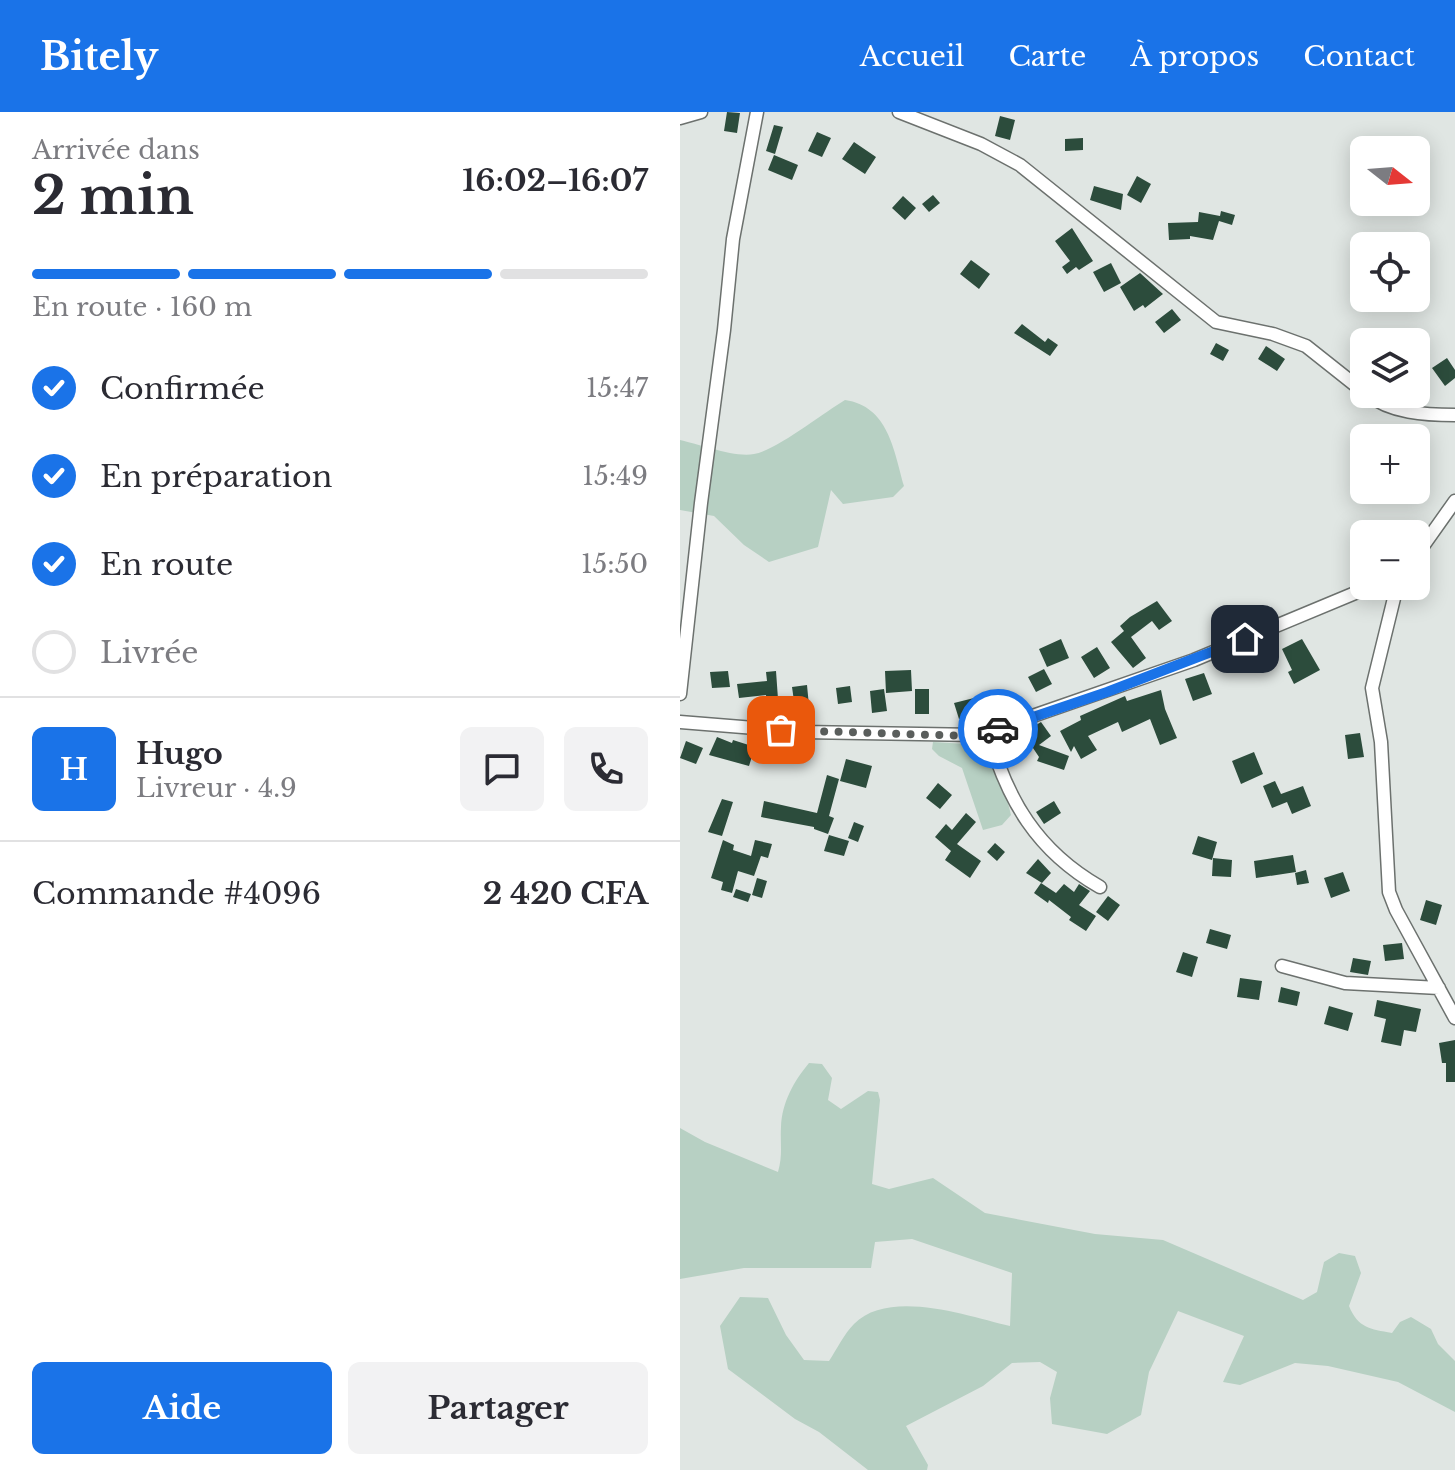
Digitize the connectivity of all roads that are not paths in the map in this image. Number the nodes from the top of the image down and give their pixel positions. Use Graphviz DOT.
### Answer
graph roads {
  1 [pos="701,112"];
  2 [pos="757,112"];
  3 [pos="899,112"];
  4 [pos="680,118"];
  5 [pos="1350,381"];
  6 [pos="1395,408"];
  7 [pos="1455,415"];
  8 [pos="1455,501"];
  9 [pos="1430,536"];
  10 [pos="1350,595"];
  11 [pos="1394,600"];
  12 [pos="680,694"];
  13 [pos="680,722"];
  14 [pos="988,732"];
  15 [pos="1100,887"];
  16 [pos="1282,966"];
  17 [pos="1439,988"];
  18 [pos="1455,1018"];
  1 -- 4 [label="street"];
  2 -- 12 [label="street"];
  3 -- 5 [label="street"];
  6 -- 7 [label="street"];
  8 -- 9 [label="street"];
  10 -- 14 [label="street"];
  11 -- 17 [label="street"];
  13 -- 14 [label="street"];
  14 -- 15 [label="street"];
  16 -- 17 [label="street"];
  17 -- 18 [label="street"];
}
